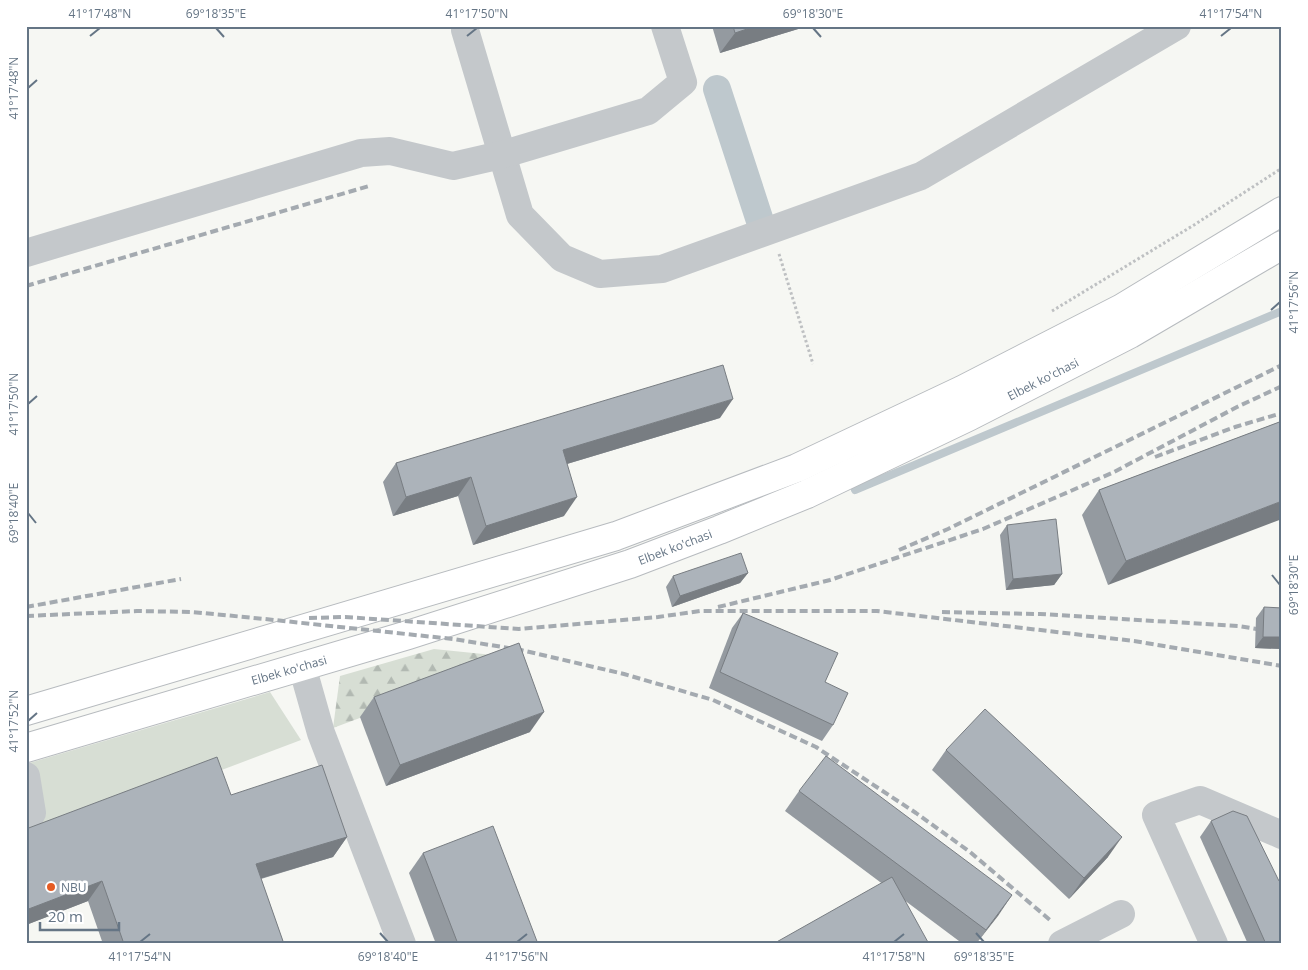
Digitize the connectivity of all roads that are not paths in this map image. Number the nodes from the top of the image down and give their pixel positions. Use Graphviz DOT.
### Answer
graph roads {
  1 [pos="665,26"];
  2 [pos="1177,26"];
  3 [pos="465,30"];
  4 [pos="501,154"];
  5 [pos="1282,211"];
  6 [pos="1282,245"];
  7 [pos="26,253"];
  8 [pos="302,666"];
  9 [pos="26,711"];
  10 [pos="26,748"];
  11 [pos="26,776"];
  12 [pos="26,814"];
  13 [pos="1273,845"];
  14 [pos="1121,914"];
  15 [pos="402,944"];
  16 [pos="1062,944"];
  17 [pos="1214,944"];
  1 -- 4 [label="lane"];
  2 -- 4 [label="lane"];
  3 -- 4 [label="lane"];
  4 -- 7 [label="lane"];
  5 -- 9 [label="main road"];
  6 -- 8 [label="main road, Elbek ko'chasi"];
  8 -- 10 [label="main road, Elbek ko'chasi"];
  8 -- 15 [label="lane"];
  11 -- 12 [label="lane"];
  13 -- 17 [label="lane"];
  14 -- 16 [label="lane"];
}
